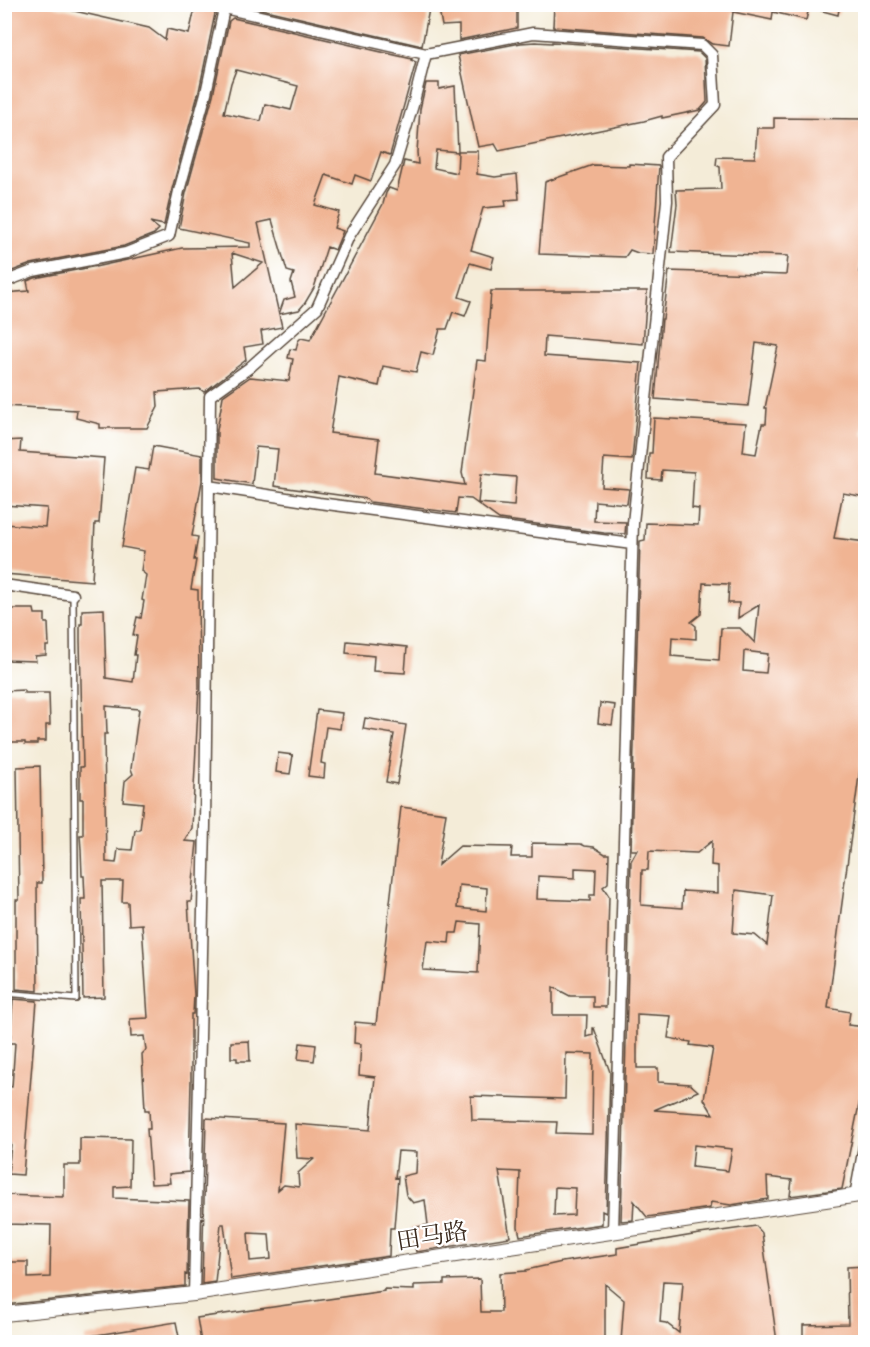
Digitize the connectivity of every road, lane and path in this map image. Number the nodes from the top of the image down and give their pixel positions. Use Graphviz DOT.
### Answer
graph roads {
  1 [pos="225,6"];
  2 [pos="426,54"];
  3 [pos="4,282"];
  4 [pos="209,487"];
  5 [pos="632,544"];
  6 [pos="4,585"];
  7 [pos="73,595"];
  8 [pos="4,993"];
  9 [pos="866,1137"];
  10 [pos="860,1195"];
  11 [pos="613,1232"];
  12 [pos="194,1294"];
  13 [pos="4,1314"];
  1 -- 2 [label="street"];
  1 -- 3 [label="street"];
  2 -- 4 [label="street"];
  2 -- 5 [label="street"];
  4 -- 5 [label="street"];
  4 -- 12 [label="street"];
  5 -- 11 [label="street"];
  6 -- 7 [label="street"];
  7 -- 8 [label="lane"];
  9 -- 10 [label="street"];
  10 -- 11 [label="street, 田马路"];
  11 -- 12 [label="street, 田马路"];
  12 -- 13 [label="street, 田马路"];
}
